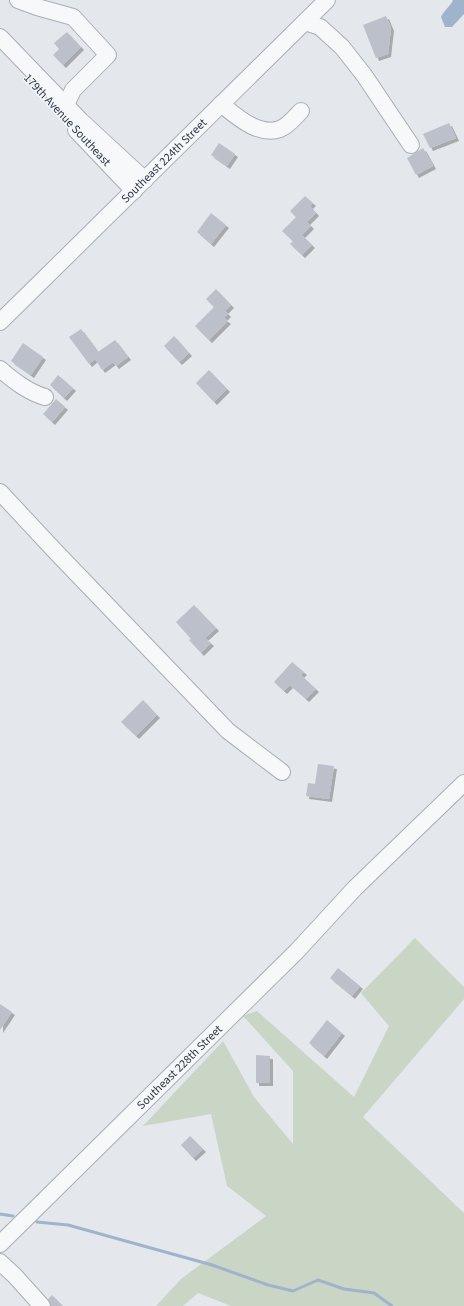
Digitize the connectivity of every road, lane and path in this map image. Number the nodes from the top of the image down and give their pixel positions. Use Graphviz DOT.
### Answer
graph roads {
  1 [pos="18,0"];
  2 [pos="327,0"];
  3 [pos="305,22"];
  4 [pos="0,37"];
  5 [pos="0,50"];
  6 [pos="221,104"];
  7 [pos="66,105"];
  8 [pos="301,111"];
  9 [pos="411,145"];
  10 [pos="139,186"];
  11 [pos="0,322"];
  12 [pos="0,369"];
  13 [pos="46,397"];
  14 [pos="0,492"];
  15 [pos="282,772"];
  16 [pos="464,783"];
  17 [pos="0,1244"];
  18 [pos="0,1262"];
  19 [pos="42,1306"];
  1 -- 7 [label="street"];
  2 -- 3 [label="street, Southeast 224th Street"];
  3 -- 6 [label="street, Southeast 224th Street"];
  3 -- 9 [label="street"];
  4 -- 7 [label="street"];
  5 -- 10 [label="street, 179th Avenue Southeast"];
  6 -- 8 [label="street"];
  6 -- 10 [label="street, Southeast 224th Street"];
  7 -- 10 [label="street"];
  10 -- 11 [label="street, Southeast 224th Street"];
  12 -- 13 [label="street"];
  14 -- 15 [label="street"];
  16 -- 17 [label="street, Southeast 228th Street"];
  18 -- 19 [label="street"];
}
